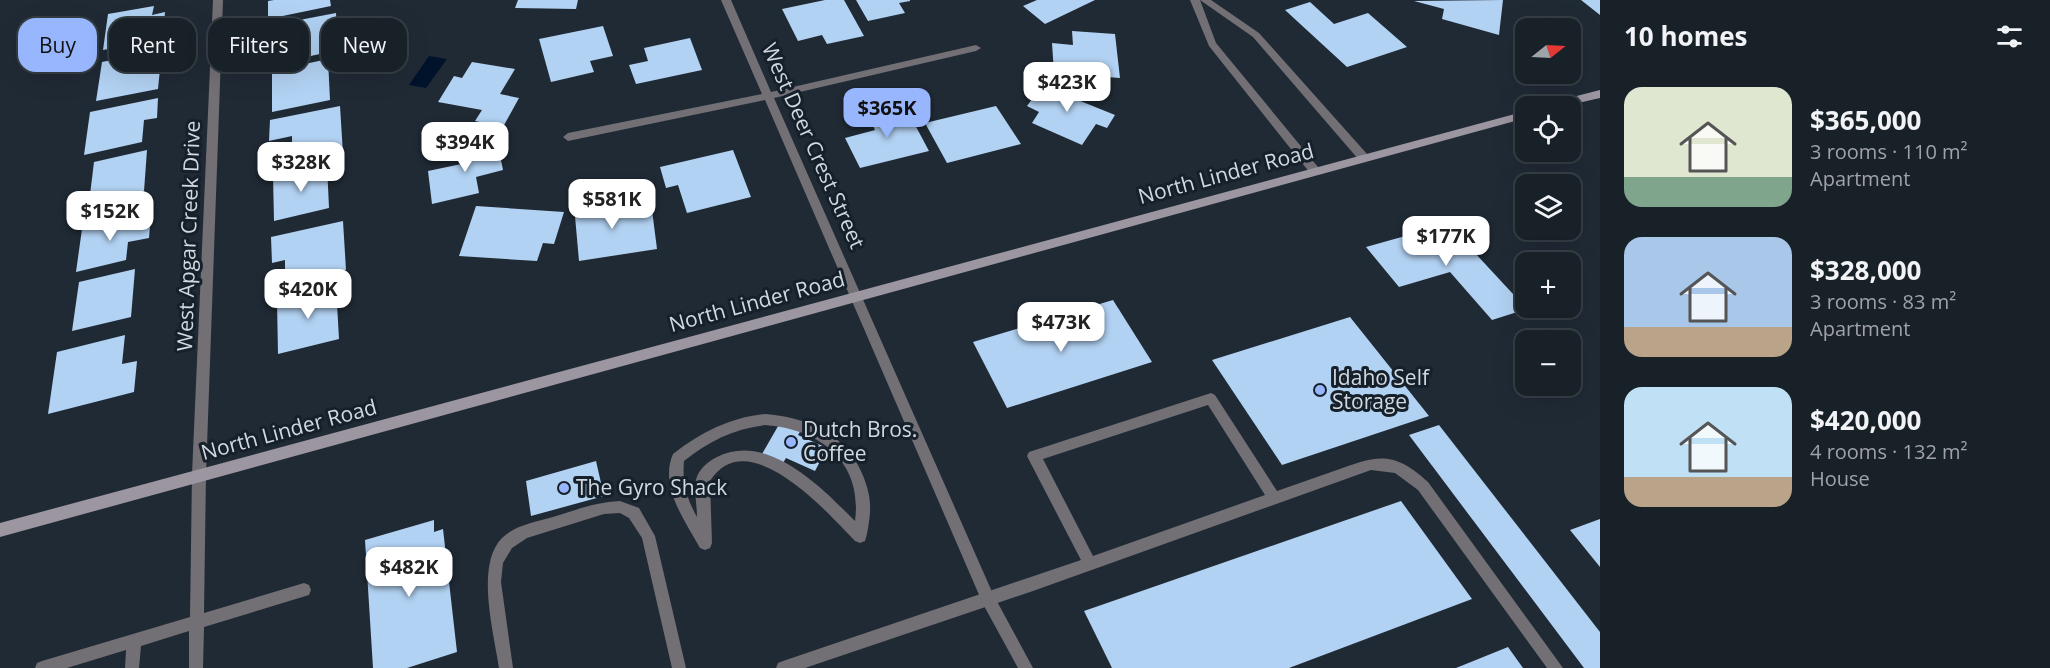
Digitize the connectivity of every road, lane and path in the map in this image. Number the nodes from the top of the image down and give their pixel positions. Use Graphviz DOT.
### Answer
graph roads {
  1 [pos="218,0"];
  2 [pos="726,0"];
  3 [pos="1196,0"];
  4 [pos="1205,0"];
  5 [pos="976,48"];
  6 [pos="1600,94"];
  7 [pos="768,96"];
  8 [pos="1581,99"];
  9 [pos="1515,117"];
  10 [pos="568,137"];
  11 [pos="1363,157"];
  12 [pos="1314,170"];
  13 [pos="855,296"];
  14 [pos="199,474"];
  15 [pos="1275,499"];
  16 [pos="0,530"];
  17 [pos="860,536"];
  18 [pos="1090,564"];
  19 [pos="304,590"];
  20 [pos="988,599"];
  21 [pos="196,622"];
  22 [pos="134,641"];
  23 [pos="42,668"];
  24 [pos="132,668"];
  25 [pos="196,668"];
  26 [pos="506,668"];
  27 [pos="680,668"];
  28 [pos="783,668"];
  29 [pos="1026,668"];
  30 [pos="1556,668"];
  1 -- 14 [label="street, West Apgar Creek Drive"];
  2 -- 7 [label="street, West Deer Crest Street"];
  3 -- 12 [label="street"];
  4 -- 11 [label="street"];
  5 -- 7 [label="street"];
  6 -- 8 [label="main road"];
  7 -- 10 [label="street"];
  7 -- 13 [label="street, West Deer Crest Street"];
  9 -- 11 [label="main road, North Linder Road"];
  11 -- 12 [label="main road, North Linder Road"];
  12 -- 13 [label="main road, North Linder Road"];
  13 -- 14 [label="main road, North Linder Road"];
  13 -- 20 [label="street, West Deer Crest Street"];
  14 -- 16 [label="main road, North Linder Road"];
  14 -- 21 [label="street, West Apgar Creek Drive"];
  15 -- 18 [label="street"];
  15 -- 18 [label="street"];
  15 -- 30 [label="street"];
  17 -- 17 [label="street"];
  18 -- 20 [label="street"];
  19 -- 21 [label="street"];
  20 -- 28 [label="street"];
  20 -- 29 [label="street, West Deer Crest Street"];
  21 -- 22 [label="street"];
  21 -- 25 [label="street, West Apgar Creek Drive"];
  22 -- 23 [label="street"];
  22 -- 24 [label="street"];
  26 -- 27 [label="street"];
}
